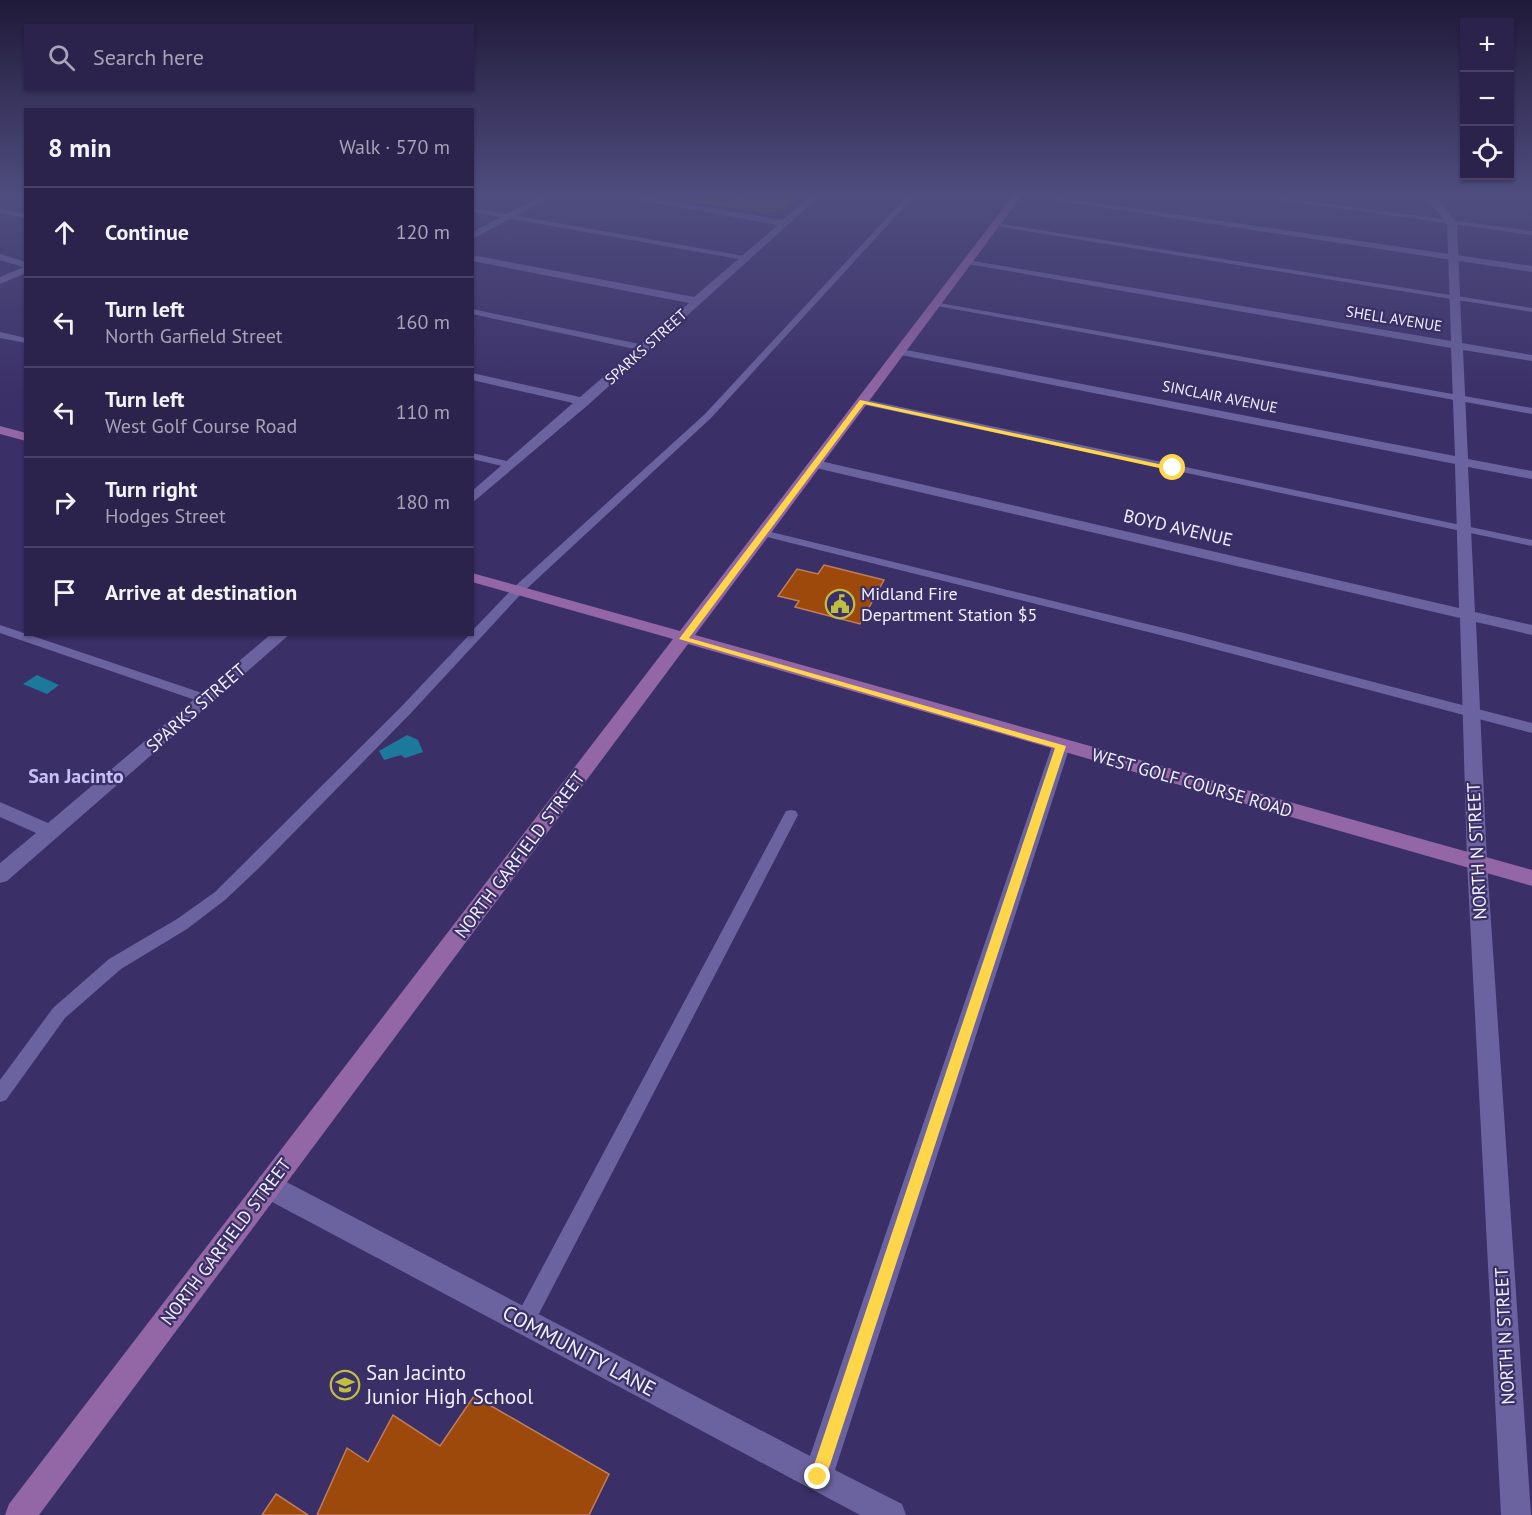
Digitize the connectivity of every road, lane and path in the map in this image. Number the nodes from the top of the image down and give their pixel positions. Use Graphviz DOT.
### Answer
graph roads {
  1 [pos="507,265"];
  2 [pos="737,265"];
  3 [pos="848,265"];
  4 [pos="966,265"];
  5 [pos="977,265"];
  6 [pos="1246,265"];
  7 [pos="1453,265"];
  8 [pos="1501,265"];
  9 [pos="24,268"];
  10 [pos="1532,269"];
  11 [pos="0,280"];
  12 [pos="1455,298"];
  13 [pos="697,301"];
  14 [pos="937,304"];
  15 [pos="1532,310"];
  16 [pos="474,311"];
  17 [pos="0,334"];
  18 [pos="24,340"];
  19 [pos="1456,345"];
  20 [pos="644,348"];
  21 [pos="901,352"];
  22 [pos="1532,358"];
  23 [pos="474,376"];
  24 [pos="1459,399"];
  25 [pos="584,402"];
  26 [pos="863,402"];
  27 [pos="1532,411"];
  28 [pos="0,430"];
  29 [pos="24,436"];
  30 [pos="474,456"];
  31 [pos="1461,461"];
  32 [pos="816,464"];
  33 [pos="511,465"];
  34 [pos="1532,475"];
  35 [pos="474,497"];
  36 [pos="1463,529"];
  37 [pos="764,533"];
  38 [pos="1532,543"];
  39 [pos="474,579"];
  40 [pos="517,591"];
  41 [pos="1467,614"];
  42 [pos="0,629"];
  43 [pos="1532,630"];
  44 [pos="280,636"];
  45 [pos="683,639"];
  46 [pos="206,699"];
  47 [pos="1471,712"];
  48 [pos="1532,728"];
  49 [pos="1061,746"];
  50 [pos="0,809"];
  51 [pos="791,815"];
  52 [pos="51,832"];
  53 [pos="1477,862"];
  54 [pos="0,875"];
  55 [pos="1532,878"];
  56 [pos="0,1094"];
  57 [pos="268,1186"];
  58 [pos="524,1322"];
  59 [pos="818,1477"];
  60 [pos="20,1515"];
  61 [pos="891,1515"];
  62 [pos="1516,1515"];
  1 -- 13 [label="street"];
  2 -- 13 [label="street, SPARKS STREET"];
  3 -- 40 [label="lane"];
  4 -- 14 [label="main road, NORTH GARFIELD STREET"];
  5 -- 19 [label="street, SHELL AVENUE"];
  6 -- 12 [label="lane"];
  7 -- 12 [label="street, NORTH N STREET"];
  8 -- 10 [label="street"];
  9 -- 11 [label="street"];
  12 -- 15 [label="lane"];
  12 -- 19 [label="street, NORTH N STREET"];
  13 -- 20 [label="street, SPARKS STREET"];
  14 -- 21 [label="main road, NORTH GARFIELD STREET"];
  14 -- 24 [label="lane"];
  16 -- 20 [label="lane"];
  17 -- 18 [label="lane"];
  19 -- 22 [label="street, SHELL AVENUE"];
  19 -- 24 [label="street, NORTH N STREET"];
  20 -- 25 [label="street, SPARKS STREET"];
  21 -- 26 [label="main road, NORTH GARFIELD STREET"];
  21 -- 31 [label="street, SINCLAIR AVENUE"];
  23 -- 25 [label="street"];
  24 -- 27 [label="lane"];
  24 -- 31 [label="street, NORTH N STREET"];
  25 -- 33 [label="street, SPARKS STREET"];
  26 -- 32 [label="main road, NORTH GARFIELD STREET"];
  26 -- 36 [label="lane"];
  28 -- 29 [label="main road"];
  30 -- 33 [label="lane"];
  31 -- 34 [label="street, SINCLAIR AVENUE"];
  31 -- 36 [label="street, NORTH N STREET"];
  32 -- 37 [label="main road, NORTH GARFIELD STREET"];
  32 -- 41 [label="street, BOYD AVENUE"];
  33 -- 35 [label="street, SPARKS STREET"];
  36 -- 38 [label="lane"];
  36 -- 41 [label="street, NORTH N STREET"];
  37 -- 45 [label="main road, NORTH GARFIELD STREET"];
  37 -- 47 [label="lane"];
  39 -- 40 [label="main road, WEST GOLF COURSE ROAD"];
  40 -- 45 [label="main road, WEST GOLF COURSE ROAD"];
  40 -- 56 [label="lane"];
  41 -- 43 [label="street, BOYD AVENUE"];
  41 -- 47 [label="street, NORTH N STREET"];
  42 -- 46 [label="lane"];
  44 -- 46 [label="street, SPARKS STREET"];
  45 -- 49 [label="main road, WEST GOLF COURSE ROAD"];
  45 -- 57 [label="main road, NORTH GARFIELD STREET"];
  46 -- 52 [label="street, SPARKS STREET"];
  47 -- 48 [label="lane"];
  47 -- 53 [label="street, NORTH N STREET"];
  49 -- 53 [label="main road, WEST GOLF COURSE ROAD"];
  49 -- 59 [label="street"];
  50 -- 52 [label="street"];
  51 -- 58 [label="lane"];
  52 -- 54 [label="street, SPARKS STREET"];
  53 -- 55 [label="main road, WEST GOLF COURSE ROAD"];
  53 -- 62 [label="street, NORTH N STREET"];
  57 -- 58 [label="street, COMMUNITY LANE"];
  57 -- 60 [label="main road, NORTH GARFIELD STREET"];
  58 -- 59 [label="street, COMMUNITY LANE"];
  59 -- 61 [label="street, COMMUNITY LANE"];
}
